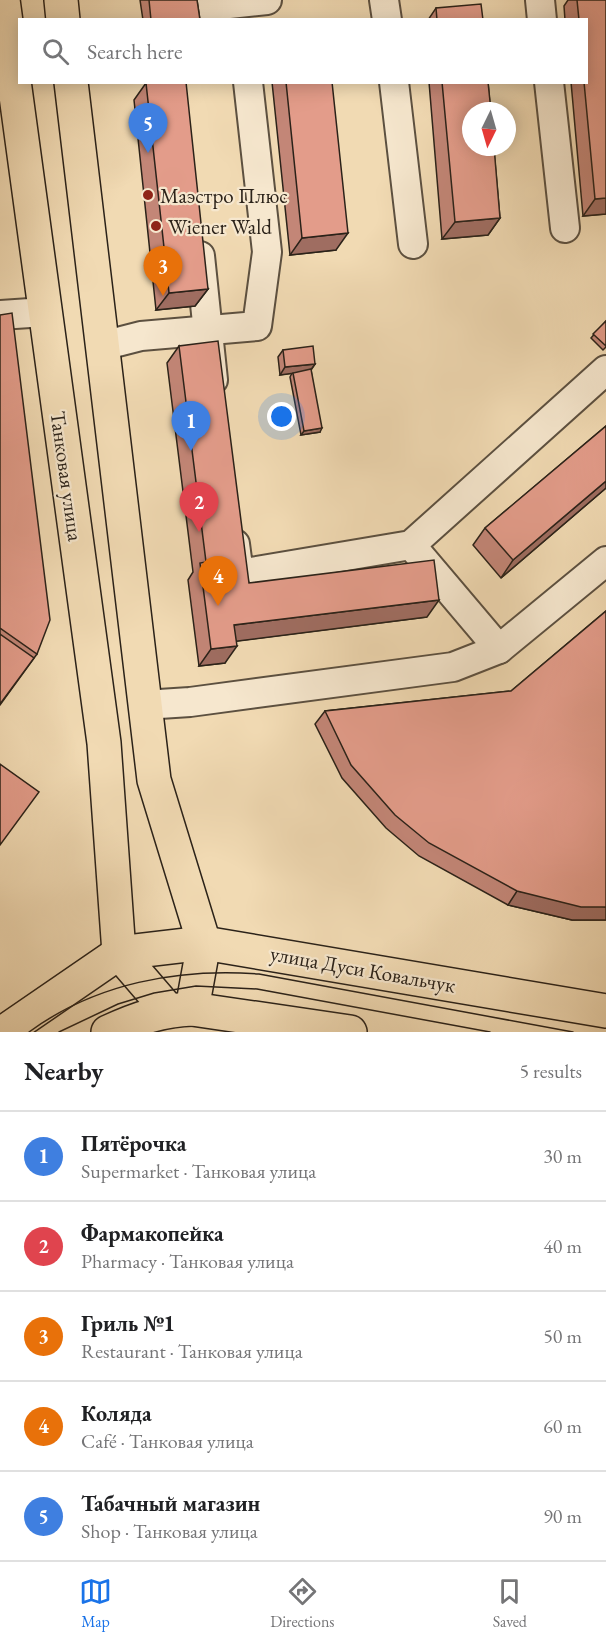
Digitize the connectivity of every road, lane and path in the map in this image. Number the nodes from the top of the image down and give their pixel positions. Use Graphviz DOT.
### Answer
graph roads {
  1 [pos="3,0"];
  2 [pos="61,0"];
  3 [pos="199,0"];
  4 [pos="267,0"];
  5 [pos="384,0"];
  6 [pos="540,0"];
  7 [pos="240,8"];
  8 [pos="63,18"];
  9 [pos="387,18"];
  10 [pos="542,18"];
  11 [pos="71,84"];
  12 [pos="248,84"];
  13 [pos="394,84"];
  14 [pos="549,84"];
  15 [pos="197,225"];
  16 [pos="565,228"];
  17 [pos="413,244"];
  18 [pos="45,312"];
  19 [pos="0,315"];
  20 [pos="207,330"];
  21 [pos="102,346"];
  22 [pos="606,370"];
  23 [pos="218,411"];
  24 [pos="232,516"];
  25 [pos="411,545"];
  26 [pos="606,561"];
  27 [pos="499,649"];
  28 [pos="144,705"];
  29 [pos="204,944"];
  30 [pos="119,953"];
  31 [pos="180,1009"];
  32 [pos="606,1011"];
  33 [pos="124,1029"];
  34 [pos="4,1032"];
  35 [pos="350,1032"];
  1 -- 18 [label="main road, Танковая улица"];
  2 -- 8 [label="main road"];
  3 -- 7 [label="street"];
  4 -- 7 [label="street"];
  5 -- 9 [label="street"];
  6 -- 10 [label="street"];
  11 -- 21 [label="main road"];
  12 -- 20 [label="street"];
  13 -- 17 [label="street"];
  14 -- 16 [label="street"];
  15 -- 20 [label="street"];
  18 -- 19 [label="street"];
  18 -- 30 [label="main road, Танковая улица"];
  20 -- 21 [label="street"];
  20 -- 23 [label="street"];
  21 -- 28 [label="main road"];
  22 -- 25 [label="street"];
  24 -- 25 [label="street"];
  25 -- 27 [label="street"];
  26 -- 27 [label="street"];
  27 -- 28 [label="street"];
  28 -- 29 [label="main road"];
  29 -- 30 [label="main road, улица Дуси Ковальчук"];
  29 -- 31 [label="main road"];
  29 -- 32 [label="main road, улица Дуси Ковальчук"];
  30 -- 31 [label="main road"];
  30 -- 34 [label="main road"];
  31 -- 33 [label="main road"];
  31 -- 35 [label="main road"];
}
